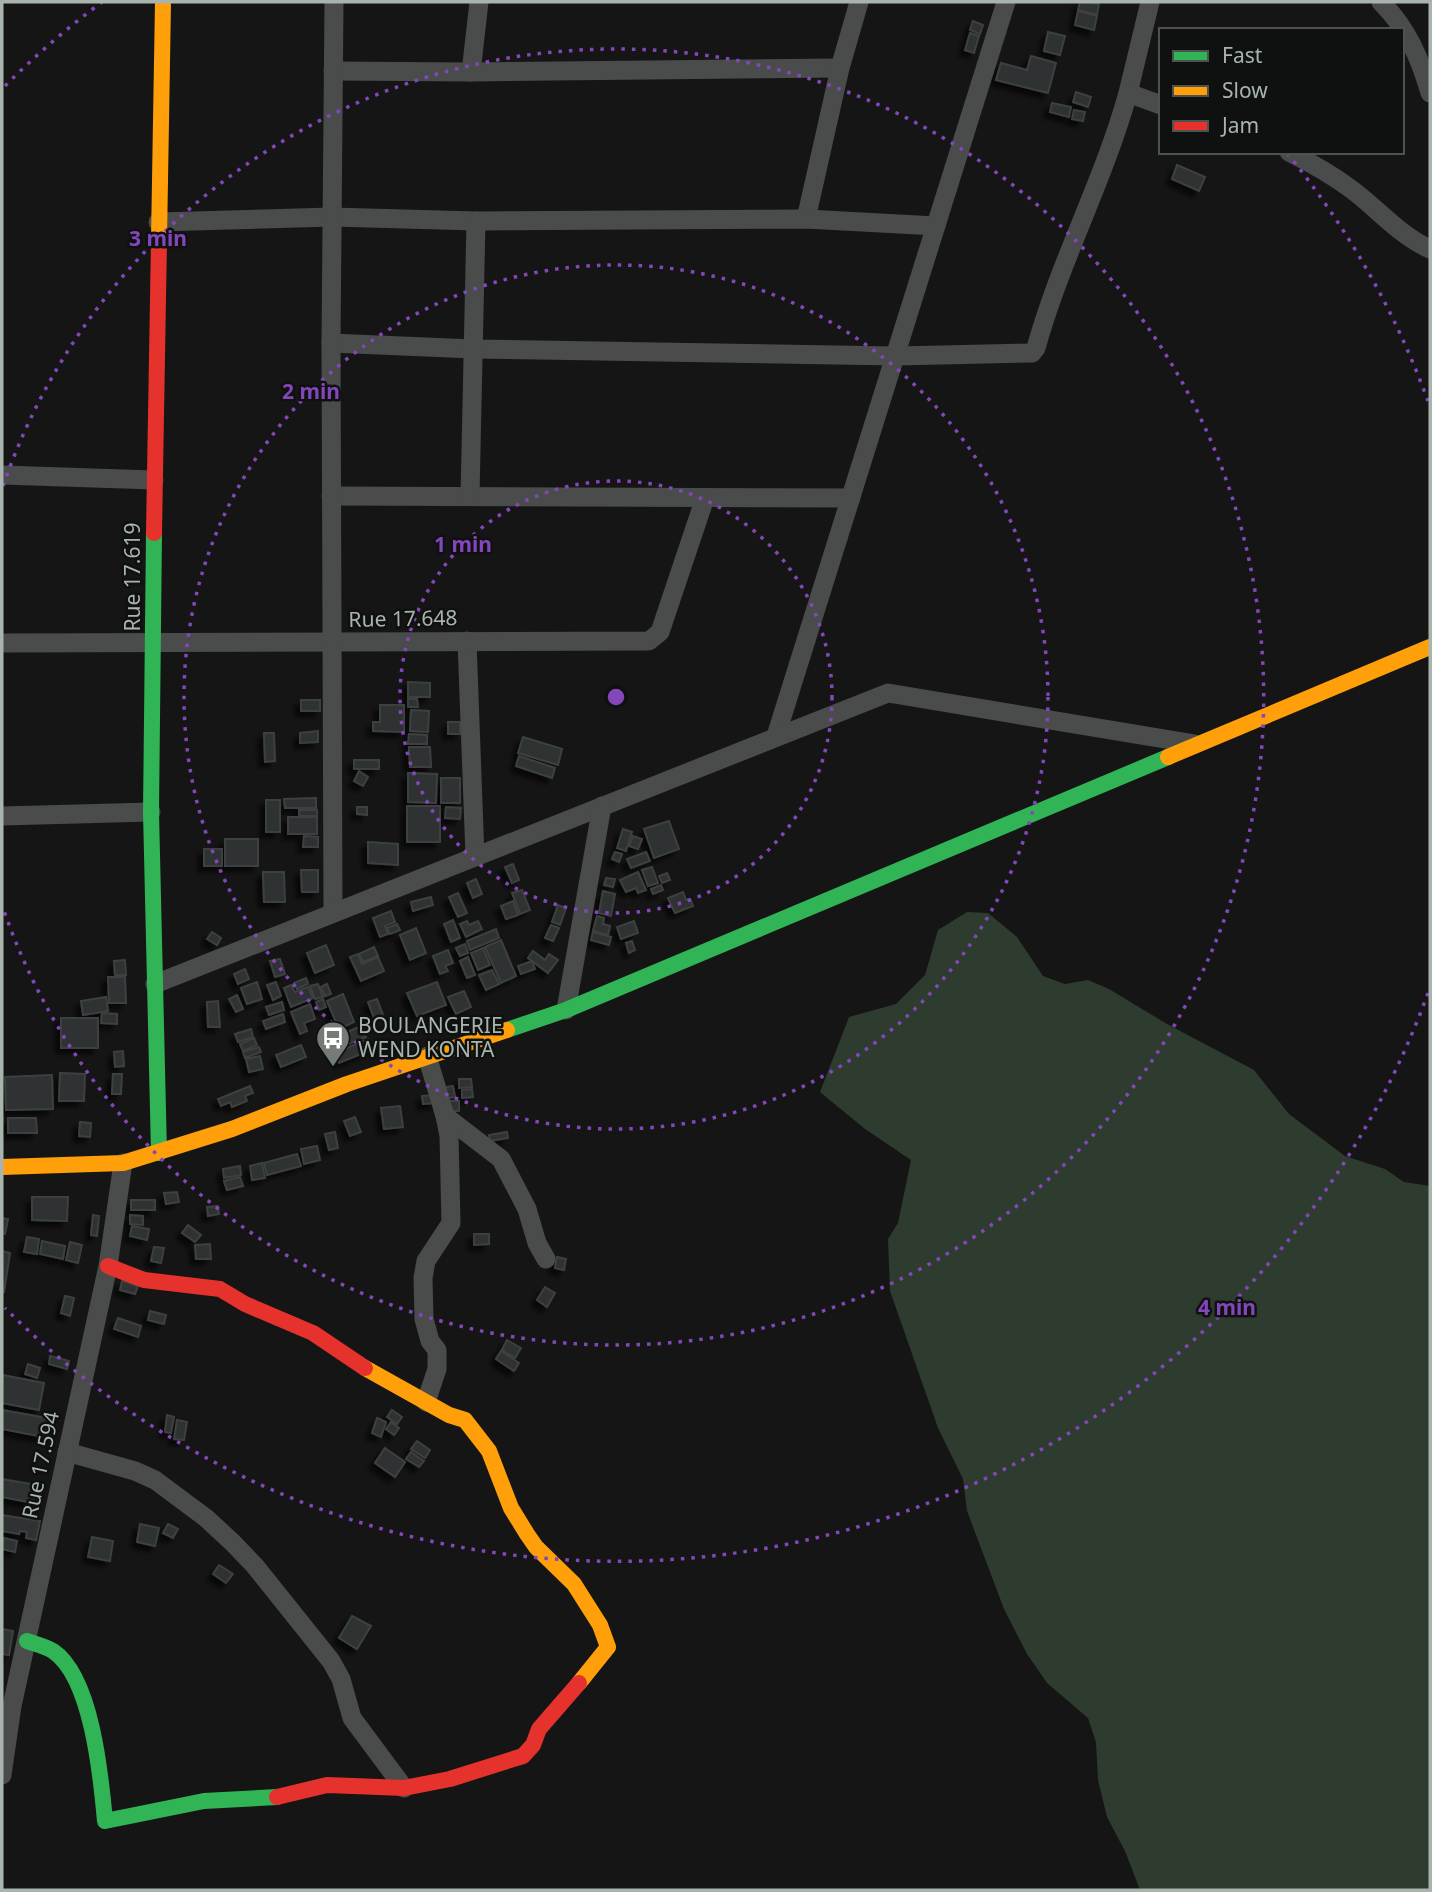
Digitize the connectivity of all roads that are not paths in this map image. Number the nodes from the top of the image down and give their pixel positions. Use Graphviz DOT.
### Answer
graph roads {
  1 [pos="163,2"];
  2 [pos="334,2"];
  3 [pos="479,2"];
  4 [pos="859,2"];
  5 [pos="1006,2"];
  6 [pos="1150,2"];
  7 [pos="1381,2"];
  8 [pos="1403,28"];
  9 [pos="1404,29"];
  10 [pos="840,68"];
  11 [pos="333,71"];
  12 [pos="471,72"];
  13 [pos="1128,93"];
  14 [pos="1430,93"];
  15 [pos="1159,104"];
  16 [pos="1293,154"];
  17 [pos="332,217"];
  18 [pos="806,219"];
  19 [pos="476,221"];
  20 [pos="158,222"];
  21 [pos="936,226"];
  22 [pos="1430,249"];
  23 [pos="331,344"];
  24 [pos="472,349"];
  25 [pos="896,356"];
  26 [pos="2,475"];
  27 [pos="154,480"];
  28 [pos="331,496"];
  29 [pos="470,496"];
  30 [pos="705,498"];
  31 [pos="851,498"];
  32 [pos="467,641"];
  33 [pos="332,642"];
  34 [pos="2,643"];
  35 [pos="154,643"];
  36 [pos="1430,647"];
  37 [pos="776,736"];
  38 [pos="1195,744"];
  39 [pos="602,806"];
  40 [pos="151,812"];
  41 [pos="2,816"];
  42 [pos="475,857"];
  43 [pos="333,913"];
  44 [pos="155,984"];
  45 [pos="566,1010"];
  46 [pos="427,1056"];
  47 [pos="446,1116"];
  48 [pos="159,1153"];
  49 [pos="123,1164"];
  50 [pos="2,1167"];
  51 [pos="547,1259"];
  52 [pos="108,1266"];
  53 [pos="426,1402"];
  54 [pos="67,1452"];
  55 [pos="27,1641"];
  56 [pos="7,1705"];
  57 [pos="2,1775"];
  58 [pos="404,1788"];
  1 -- 20 [label="street, Rue 17.619"];
  2 -- 11 [label="street"];
  3 -- 12 [label="street"];
  4 -- 10 [label="street"];
  5 -- 21 [label="street"];
  6 -- 13 [label="street"];
  7 -- 8 [label="street"];
  9 -- 14 [label="street"];
  10 -- 12 [label="street"];
  10 -- 18 [label="street"];
  11 -- 12 [label="street"];
  11 -- 17 [label="street"];
  13 -- 15 [label="street"];
  13 -- 25 [label="street"];
  16 -- 22 [label="street"];
  17 -- 19 [label="street"];
  17 -- 20 [label="street"];
  17 -- 23 [label="street"];
  18 -- 19 [label="street"];
  18 -- 21 [label="street"];
  19 -- 24 [label="street"];
  20 -- 27 [label="street, Rue 17.619"];
  21 -- 25 [label="street"];
  23 -- 24 [label="street"];
  23 -- 28 [label="street"];
  24 -- 25 [label="street"];
  24 -- 29 [label="street"];
  25 -- 31 [label="street"];
  26 -- 27 [label="street"];
  27 -- 35 [label="street, Rue 17.619"];
  28 -- 29 [label="street"];
  28 -- 33 [label="street"];
  29 -- 30 [label="street"];
  30 -- 31 [label="street"];
  30 -- 32 [label="street, Rue 17.648"];
  31 -- 37 [label="street"];
  32 -- 33 [label="street, Rue 17.648"];
  32 -- 42 [label="street"];
  33 -- 35 [label="street, Rue 17.648"];
  33 -- 43 [label="street"];
  34 -- 35 [label="street, Rue 17.648"];
  35 -- 40 [label="street, Rue 17.619"];
  36 -- 38 [label="street"];
  37 -- 38 [label="street"];
  37 -- 39 [label="street"];
  38 -- 45 [label="street"];
  39 -- 42 [label="street"];
  39 -- 45 [label="street"];
  40 -- 41 [label="street"];
  40 -- 44 [label="street, Rue 17.619"];
  42 -- 43 [label="street"];
  43 -- 44 [label="street"];
  44 -- 48 [label="street, Rue 17.619"];
  45 -- 46 [label="street"];
  46 -- 47 [label="street"];
  46 -- 48 [label="street"];
  47 -- 51 [label="street"];
  47 -- 53 [label="street"];
  48 -- 49 [label="street"];
  49 -- 50 [label="street"];
  49 -- 52 [label="street, Rue 17.594"];
  52 -- 53 [label="street"];
  52 -- 54 [label="street, Rue 17.594"];
  53 -- 58 [label="street"];
  54 -- 55 [label="street, Rue 17.594"];
  54 -- 58 [label="street"];
  55 -- 56 [label="street, Rue 17.594"];
  55 -- 58 [label="street"];
  56 -- 57 [label="street, Rue 17.594"];
}
